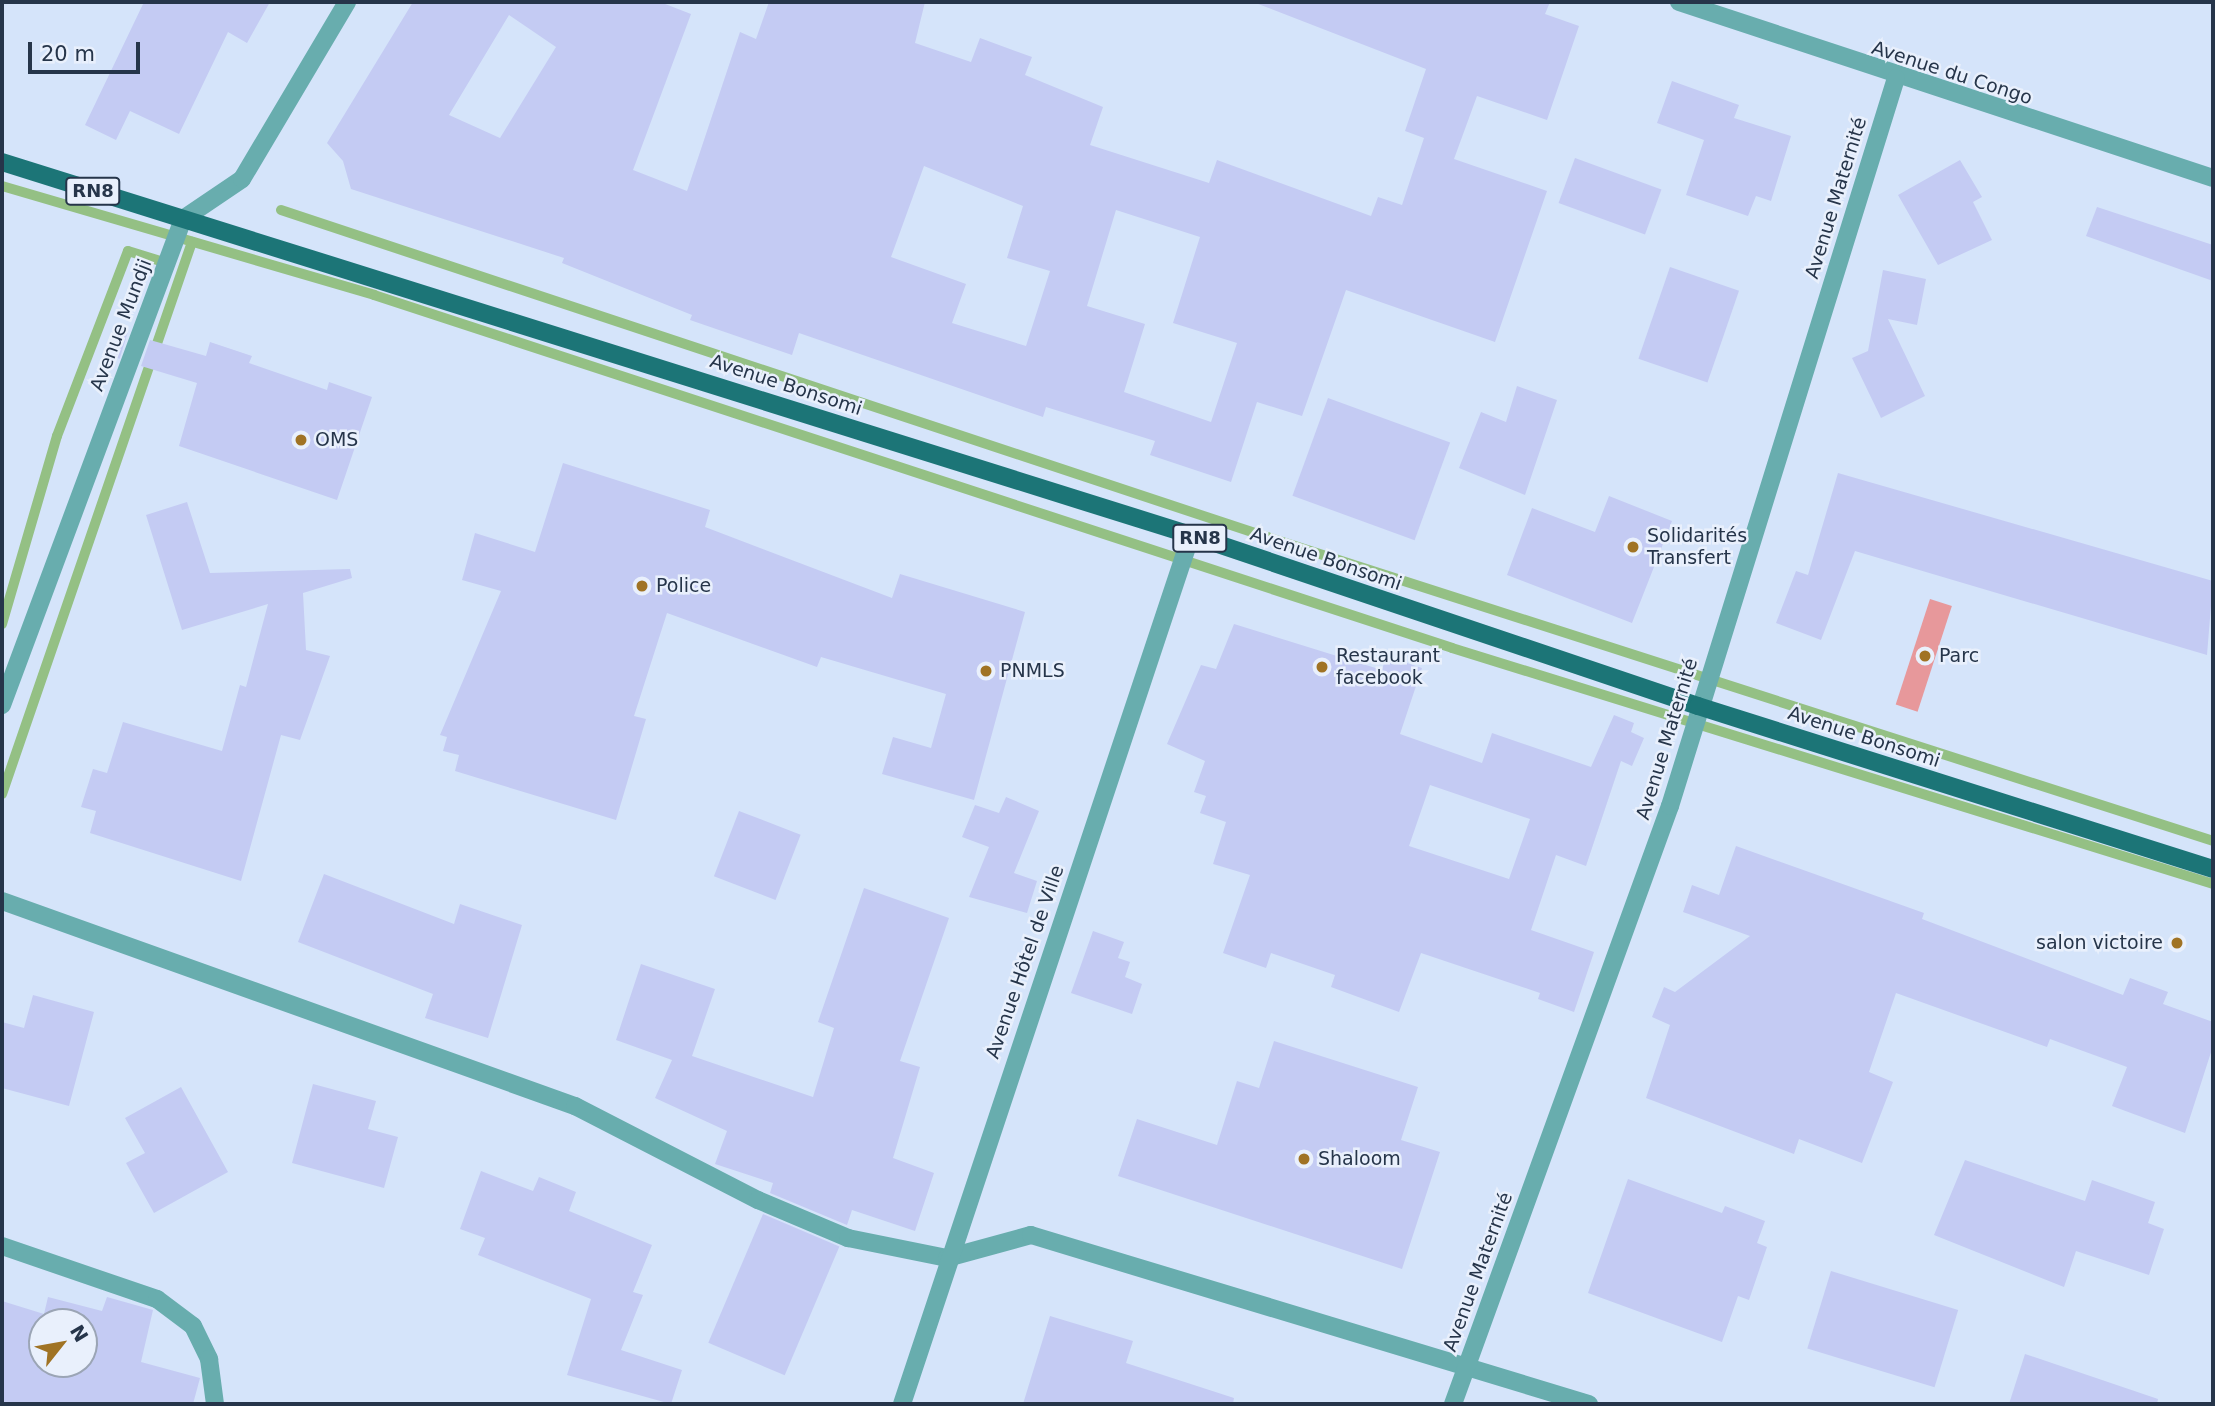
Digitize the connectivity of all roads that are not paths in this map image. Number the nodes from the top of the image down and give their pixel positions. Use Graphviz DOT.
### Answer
graph roads {
  1 [pos="347,2"];
  2 [pos="1679,2"];
  3 [pos="1896,78"];
  4 [pos="2,162"];
  5 [pos="2213,178"];
  6 [pos="183,219"];
  7 [pos="1191,535"];
  8 [pos="2,705"];
  9 [pos="1699,706"];
  10 [pos="2213,869"];
  11 [pos="2,901"];
  12 [pos="2,1246"];
  13 [pos="947,1258"];
  14 [pos="1465,1367"];
  15 [pos="215,1404"];
  16 [pos="902,1404"];
  17 [pos="1453,1404"];
  18 [pos="1589,1404"];
  1 -- 6 [label="street"];
  2 -- 3 [label="street, Avenue du Congo"];
  3 -- 5 [label="street, Avenue du Congo"];
  3 -- 9 [label="street, Avenue Maternité"];
  4 -- 6 [label="main road, RN8"];
  6 -- 7 [label="main road, Avenue Bonsomi / RN8"];
  6 -- 8 [label="street, Avenue Mundji"];
  7 -- 9 [label="main road, Avenue Bonsomi / RN8"];
  7 -- 13 [label="street, Avenue Hôtel de Ville"];
  9 -- 10 [label="main road, Avenue Bonsomi / RN8"];
  9 -- 14 [label="street, Avenue Maternité"];
  11 -- 13 [label="street"];
  12 -- 15 [label="street"];
  13 -- 14 [label="street"];
  13 -- 16 [label="street, Avenue Hôtel de Ville"];
  14 -- 17 [label="street, Avenue Maternité"];
  14 -- 18 [label="street"];
}
